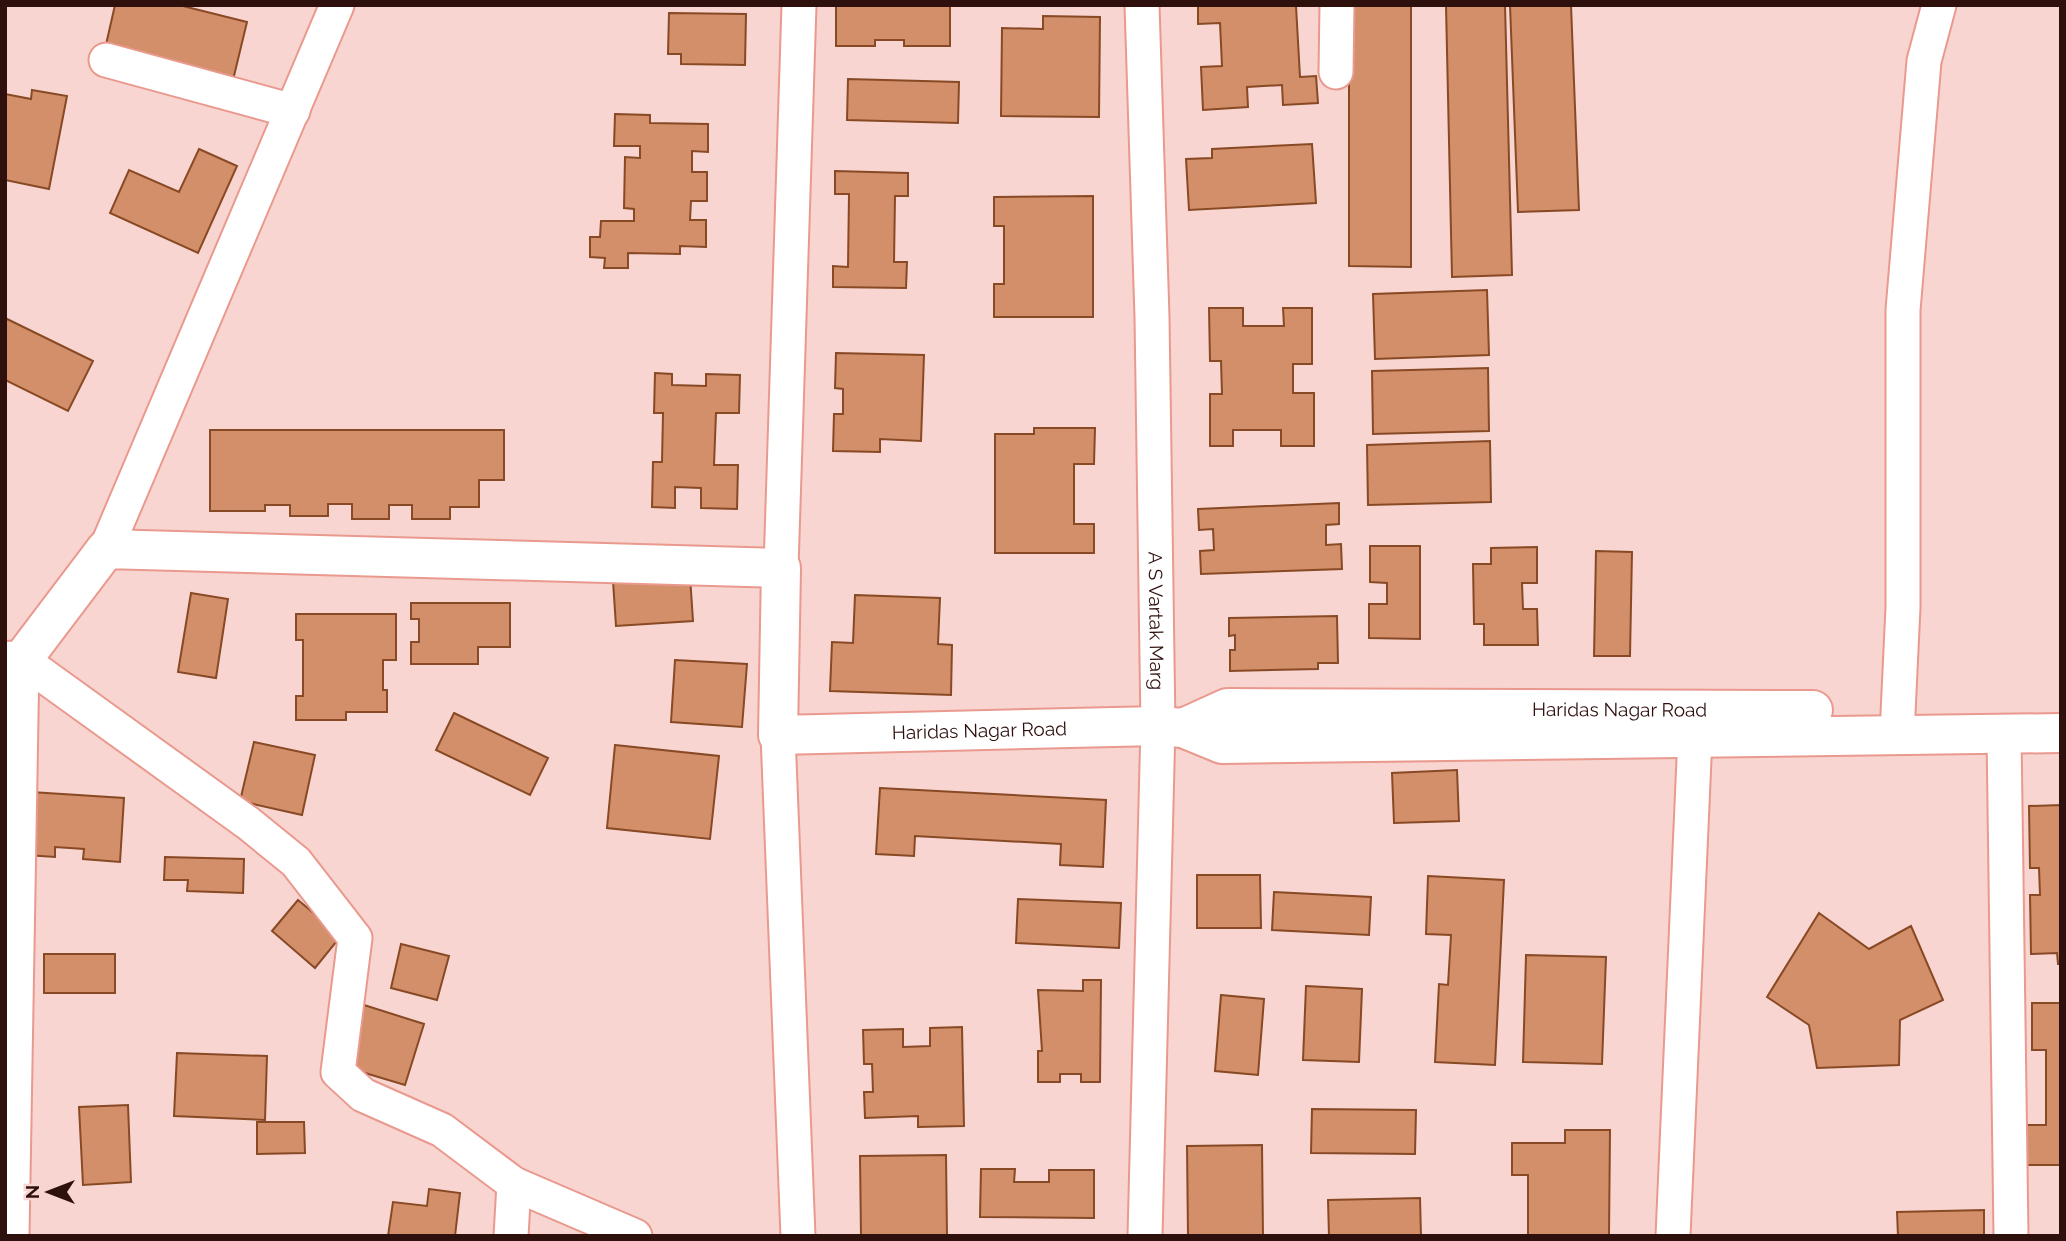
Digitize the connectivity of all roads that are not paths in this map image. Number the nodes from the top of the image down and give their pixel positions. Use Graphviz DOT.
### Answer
graph roads {
  1 [pos="337,5"];
  2 [pos="799,5"];
  3 [pos="1142,5"];
  4 [pos="1337,5"];
  5 [pos="1938,5"];
  6 [pos="106,60"];
  7 [pos="1336,72"];
  8 [pos="293,111"];
  9 [pos="106,549"];
  10 [pos="781,568"];
  11 [pos="14,661"];
  12 [pos="2061,711"];
  13 [pos="1898,723"];
  14 [pos="1696,724"];
  15 [pos="1170,727"];
  16 [pos="2061,733"];
  17 [pos="2004,734"];
  18 [pos="778,735"];
  19 [pos="514,1184"];
  20 [pos="12,1236"];
  21 [pos="511,1236"];
  22 [pos="635,1236"];
  23 [pos="798,1236"];
  24 [pos="1145,1236"];
  25 [pos="1673,1236"];
  26 [pos="2011,1236"];
  1 -- 8 [label="street"];
  2 -- 10 [label="street"];
  3 -- 15 [label="street, A S Vartak Marg"];
  4 -- 7 [label="street"];
  5 -- 13 [label="street"];
  6 -- 8 [label="street"];
  8 -- 9 [label="street"];
  9 -- 10 [label="street"];
  9 -- 11 [label="street"];
  10 -- 18 [label="street"];
  11 -- 19 [label="street"];
  11 -- 20 [label="street"];
  12 -- 13 [label="street, Haridas Nagar Road"];
  13 -- 14 [label="street, Haridas Nagar Road"];
  13 -- 17 [label="street, Haridas Nagar Road"];
  14 -- 15 [label="street, Haridas Nagar Road"];
  14 -- 25 [label="street"];
  15 -- 18 [label="street, Haridas Nagar Road"];
  15 -- 24 [label="street, A S Vartak Marg"];
  16 -- 17 [label="street, Haridas Nagar Road"];
  17 -- 26 [label="street"];
  18 -- 23 [label="street"];
  19 -- 21 [label="street"];
  19 -- 22 [label="street"];
}
